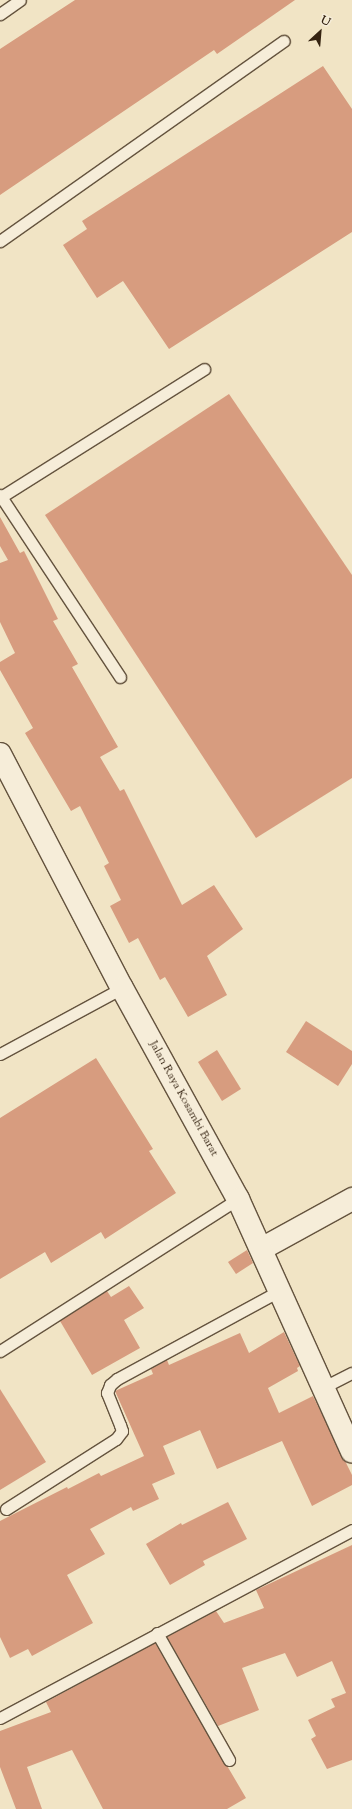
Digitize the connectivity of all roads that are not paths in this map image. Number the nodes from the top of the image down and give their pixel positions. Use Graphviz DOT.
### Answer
graph roads {
  1 [pos="20,0"];
  2 [pos="0,14"];
  3 [pos="284,41"];
  4 [pos="0,241"];
  5 [pos="204,369"];
  6 [pos="0,496"];
  7 [pos="120,677"];
  8 [pos="0,754"];
  9 [pos="122,988"];
  10 [pos="0,1054"];
  11 [pos="238,1199"];
  12 [pos="352,1199"];
  13 [pos="263,1248"];
  14 [pos="281,1290"];
  15 [pos="0,1351"];
  16 [pos="352,1373"];
  17 [pos="324,1387"];
  18 [pos="352,1451"];
  19 [pos="6,1509"];
  20 [pos="352,1530"];
  21 [pos="157,1633"];
  22 [pos="0,1718"];
  23 [pos="229,1760"];
  1 -- 2 [label="lane"];
  3 -- 4 [label="lane"];
  5 -- 6 [label="lane"];
  6 -- 7 [label="lane"];
  8 -- 9 [label="main road, Jalan Raya Kosambi Barat"];
  9 -- 10 [label="lane"];
  9 -- 11 [label="main road, Jalan Raya Kosambi Barat"];
  11 -- 13 [label="main road, Jalan Raya Kosambi Barat"];
  11 -- 15 [label="lane"];
  12 -- 13 [label="main road"];
  13 -- 14 [label="main road, Jalan Raya Kosambi Barat"];
  14 -- 17 [label="main road, Jalan Raya Kosambi Barat"];
  14 -- 19 [label="lane"];
  16 -- 17 [label="lane"];
  17 -- 18 [label="main road, Jalan Raya Kosambi Barat"];
  20 -- 21 [label="lane"];
  21 -- 22 [label="lane"];
  21 -- 23 [label="lane"];
}
